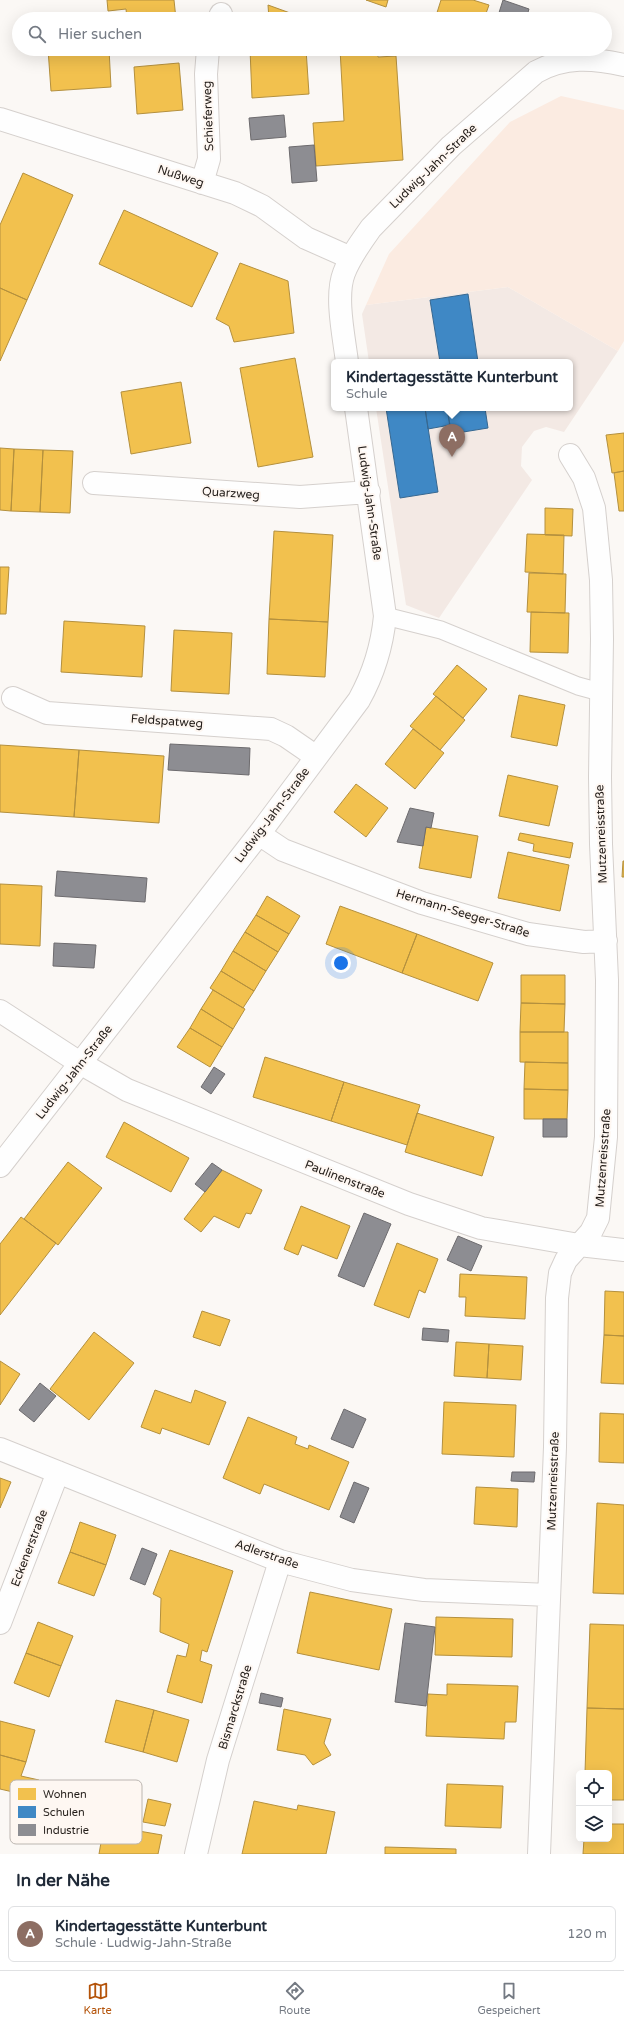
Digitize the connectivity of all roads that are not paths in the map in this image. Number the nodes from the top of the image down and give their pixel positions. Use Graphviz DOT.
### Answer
graph roads {
  1 [pos="207,56"];
  2 [pos="624,64"];
  3 [pos="0,119"];
  4 [pos="202,183"];
  5 [pos="352,258"];
  6 [pos="347,359"];
  7 [pos="356,411"];
  8 [pos="570,455"];
  9 [pos="94,483"];
  10 [pos="369,492"];
  11 [pos="385,616"];
  12 [pos="600,692"];
  13 [pos="13,698"];
  14 [pos="315,756"];
  15 [pos="259,834"];
  16 [pos="606,941"];
  17 [pos="0,1011"];
  18 [pos="80,1063"];
  19 [pos="0,1166"];
  20 [pos="580,1245"];
  21 [pos="624,1250"];
  22 [pos="0,1449"];
  23 [pos="58,1472"];
  24 [pos="280,1561"];
  25 [pos="549,1595"];
  26 [pos="0,1623"];
  27 [pos="196,1854"];
  28 [pos="539,1854"];
  1 -- 4 [label="street, Schieferweg"];
  2 -- 5 [label="street, Ludwig-Jahn-Straße"];
  3 -- 4 [label="street, Nußweg"];
  4 -- 5 [label="street, Nußweg"];
  5 -- 6 [label="street, Ludwig-Jahn-Straße"];
  7 -- 10 [label="street, Ludwig-Jahn-Straße"];
  8 -- 12 [label="street, Mutzenreisstraße"];
  9 -- 10 [label="street, Quarzweg"];
  10 -- 11 [label="street, Ludwig-Jahn-Straße"];
  11 -- 12 [label="lane"];
  11 -- 14 [label="street, Ludwig-Jahn-Straße"];
  12 -- 16 [label="street, Mutzenreisstraße"];
  13 -- 14 [label="street, Feldspatweg"];
  14 -- 15 [label="street, Ludwig-Jahn-Straße"];
  15 -- 16 [label="street, Hermann-Seeger-Straße"];
  15 -- 18 [label="street, Ludwig-Jahn-Straße"];
  16 -- 20 [label="street, Mutzenreisstraße"];
  17 -- 18 [label="street, Paulinenstraße"];
  18 -- 19 [label="street, Ludwig-Jahn-Straße"];
  18 -- 20 [label="street, Paulinenstraße"];
  20 -- 21 [label="street, Paulinenstraße"];
  20 -- 25 [label="street, Mutzenreisstraße"];
  22 -- 23 [label="street, Adlerstraße"];
  23 -- 24 [label="street, Adlerstraße"];
  23 -- 26 [label="street, Eckenerstraße"];
  24 -- 25 [label="street, Adlerstraße"];
  24 -- 27 [label="street, Bismarckstraße"];
  25 -- 28 [label="street, Mutzenreisstraße"];
}
